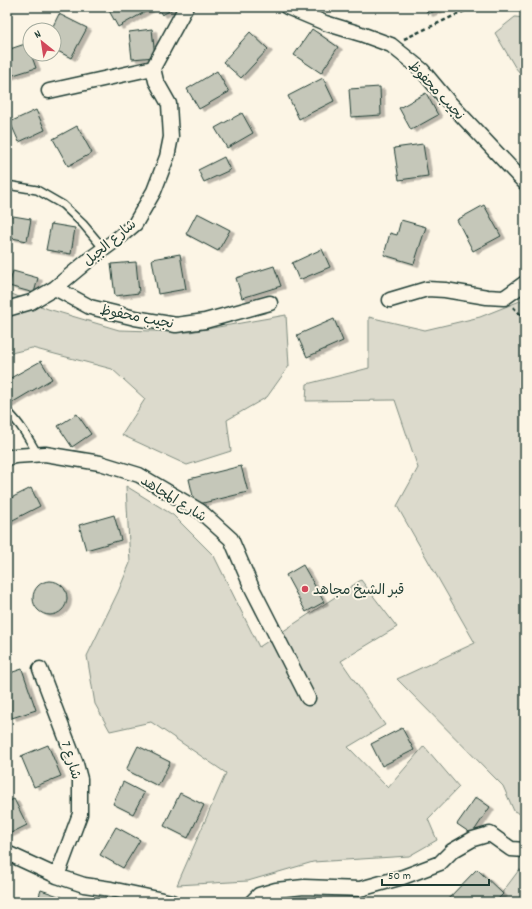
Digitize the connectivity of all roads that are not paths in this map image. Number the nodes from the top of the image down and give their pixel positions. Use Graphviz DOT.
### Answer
graph roads {
  1 [pos="186,7"];
  2 [pos="287,7"];
  3 [pos="153,68"];
  4 [pos="49,91"];
  5 [pos="525,183"];
  6 [pos="7,185"];
  7 [pos="104,249"];
  8 [pos="525,282"];
  9 [pos="55,288"];
  10 [pos="390,300"];
  11 [pos="270,303"];
  12 [pos="7,309"];
  13 [pos="7,411"];
  14 [pos="38,454"];
  15 [pos="7,458"];
  16 [pos="40,669"];
  17 [pos="308,698"];
  18 [pos="525,850"];
  19 [pos="7,853"];
  20 [pos="58,876"];
  21 [pos="172,902"];
  22 [pos="252,902"];
  1 -- 3 [label="street"];
  2 -- 5 [label="street, نجيب محفوظ"];
  3 -- 4 [label="street"];
  3 -- 7 [label="street, شارع الجبل"];
  6 -- 7 [label="lane"];
  7 -- 9 [label="street, شارع الجبل"];
  8 -- 10 [label="street"];
  9 -- 11 [label="street, نجيب محفوظ"];
  9 -- 12 [label="street, شارع الجبل"];
  13 -- 14 [label="lane"];
  14 -- 15 [label="street, شارع المجاهد"];
  14 -- 17 [label="street, شارع المجاهد"];
  16 -- 20 [label="street, شارع 7"];
  18 -- 22 [label="street"];
  19 -- 20 [label="street"];
  20 -- 21 [label="street"];
}
